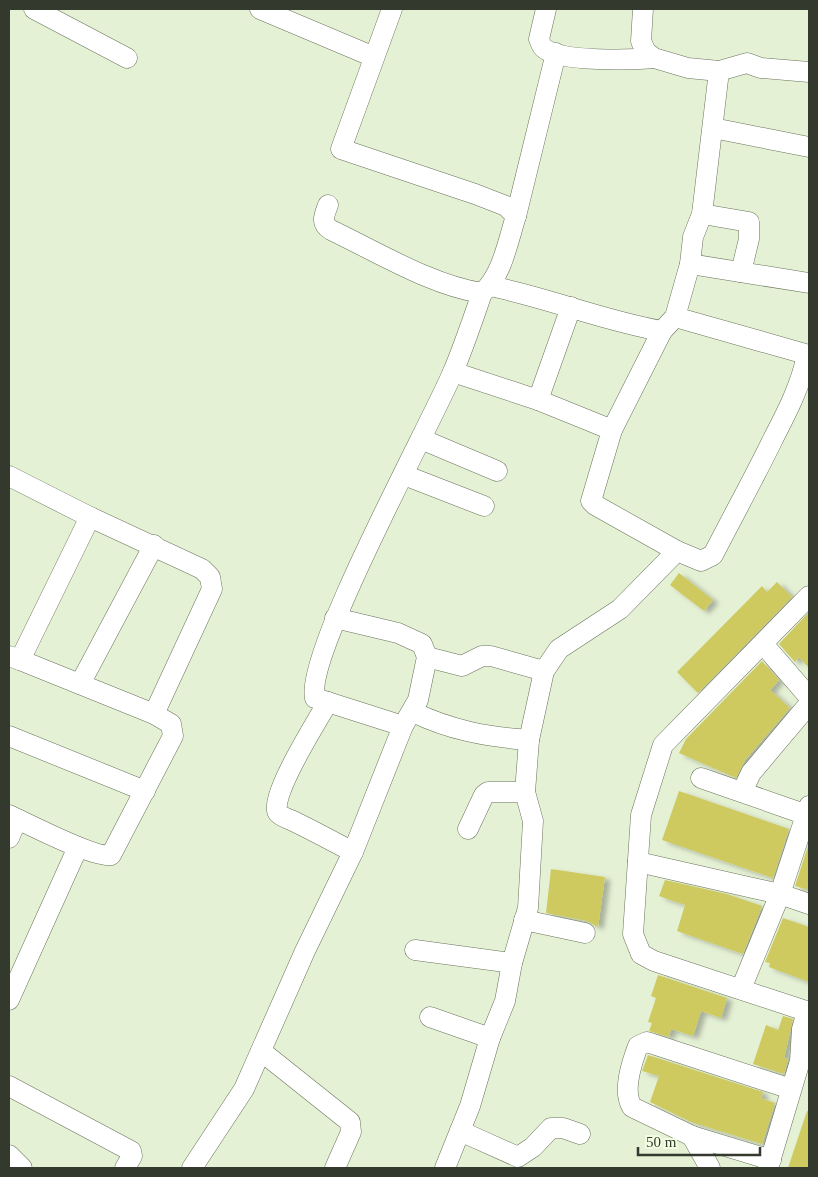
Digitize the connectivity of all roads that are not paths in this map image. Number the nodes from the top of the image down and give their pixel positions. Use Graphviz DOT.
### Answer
graph roads {
  1 [pos="34,9"];
  2 [pos="260,9"];
  3 [pos="392,9"];
  4 [pos="546,9"];
  5 [pos="643,9"];
  6 [pos="556,53"];
  7 [pos="374,57"];
  8 [pos="127,58"];
  9 [pos="654,58"];
  10 [pos="719,71"];
  11 [pos="809,72"];
  12 [pos="713,128"];
  13 [pos="809,147"];
  14 [pos="328,205"];
  15 [pos="702,214"];
  16 [pos="516,216"];
  17 [pos="690,264"];
  18 [pos="741,272"];
  19 [pos="809,283"];
  20 [pos="486,290"];
  21 [pos="571,307"];
  22 [pos="669,324"];
  23 [pos="808,355"];
  24 [pos="453,372"];
  25 [pos="538,400"];
  26 [pos="612,430"];
  27 [pos="421,439"];
  28 [pos="497,471"];
  29 [pos="404,475"];
  30 [pos="9,476"];
  31 [pos="484,506"];
  32 [pos="90,517"];
  33 [pos="154,545"];
  34 [pos="678,551"];
  35 [pos="809,596"];
  36 [pos="336,618"];
  37 [pos="764,645"];
  38 [pos="427,657"];
  39 [pos="15,658"];
  40 [pos="544,671"];
  41 [pos="80,684"];
  42 [pos="809,697"];
  43 [pos="328,702"];
  44 [pos="809,704"];
  45 [pos="154,714"];
  46 [pos="408,719"];
  47 [pos="9,736"];
  48 [pos="529,740"];
  49 [pos="701,778"];
  50 [pos="145,791"];
  51 [pos="525,792"];
  52 [pos="742,792"];
  53 [pos="808,810"];
  54 [pos="13,817"];
  55 [pos="468,829"];
  56 [pos="9,838"];
  57 [pos="78,847"];
  58 [pos="352,852"];
  59 [pos="638,862"];
  60 [pos="780,894"];
  61 [pos="809,904"];
  62 [pos="524,920"];
  63 [pos="585,934"];
  64 [pos="415,950"];
  65 [pos="512,963"];
  66 [pos="742,989"];
  67 [pos="9,1000"];
  68 [pos="808,1012"];
  69 [pos="430,1016"];
  70 [pos="490,1038"];
  71 [pos="261,1051"];
  72 [pos="9,1086"];
  73 [pos="792,1089"];
  74 [pos="460,1131"];
  75 [pos="580,1134"];
  76 [pos="692,1136"];
  77 [pos="9,1155"];
  78 [pos="770,1164"];
  79 [pos="22,1168"];
  80 [pos="125,1168"];
  81 [pos="192,1168"];
  82 [pos="335,1168"];
  83 [pos="445,1168"];
  84 [pos="710,1168"];
  1 -- 8 [label="street"];
  2 -- 7 [label="street"];
  3 -- 7 [label="street"];
  4 -- 6 [label="street"];
  5 -- 9 [label="street"];
  6 -- 9 [label="street"];
  6 -- 16 [label="street"];
  7 -- 16 [label="street"];
  9 -- 10 [label="street"];
  10 -- 11 [label="street"];
  10 -- 12 [label="street"];
  12 -- 13 [label="street"];
  12 -- 15 [label="street"];
  14 -- 20 [label="street"];
  15 -- 17 [label="street"];
  15 -- 18 [label="street"];
  16 -- 20 [label="street"];
  17 -- 18 [label="street"];
  17 -- 22 [label="street"];
  18 -- 19 [label="street"];
  20 -- 21 [label="street"];
  20 -- 24 [label="street"];
  21 -- 22 [label="street"];
  21 -- 25 [label="street"];
  22 -- 23 [label="street"];
  22 -- 26 [label="street"];
  23 -- 34 [label="street"];
  24 -- 25 [label="street"];
  24 -- 27 [label="street"];
  25 -- 26 [label="street"];
  26 -- 34 [label="street"];
  27 -- 28 [label="street"];
  27 -- 29 [label="street"];
  29 -- 31 [label="street"];
  29 -- 36 [label="street"];
  30 -- 32 [label="street"];
  32 -- 33 [label="street"];
  32 -- 39 [label="street"];
  33 -- 41 [label="street"];
  33 -- 45 [label="street"];
  34 -- 40 [label="street"];
  35 -- 37 [label="street"];
  36 -- 38 [label="street"];
  36 -- 43 [label="street"];
  37 -- 42 [label="street"];
  37 -- 59 [label="street"];
  38 -- 40 [label="street"];
  38 -- 46 [label="street"];
  39 -- 41 [label="street"];
  40 -- 48 [label="street"];
  41 -- 45 [label="street"];
  43 -- 46 [label="street"];
  43 -- 58 [label="street"];
  44 -- 52 [label="street"];
  45 -- 50 [label="street"];
  46 -- 48 [label="street"];
  46 -- 58 [label="street"];
  47 -- 50 [label="street"];
  48 -- 51 [label="street"];
  49 -- 52 [label="street"];
  50 -- 57 [label="street"];
  51 -- 55 [label="street"];
  51 -- 62 [label="street"];
  52 -- 53 [label="street"];
  53 -- 60 [label="street"];
  54 -- 56 [label="street"];
  54 -- 57 [label="street"];
  57 -- 67 [label="street"];
  58 -- 71 [label="street"];
  59 -- 60 [label="street"];
  59 -- 66 [label="street"];
  60 -- 61 [label="street"];
  60 -- 66 [label="street"];
  62 -- 63 [label="street"];
  62 -- 65 [label="street"];
  64 -- 65 [label="street"];
  65 -- 70 [label="street"];
  66 -- 68 [label="street"];
  68 -- 73 [label="street"];
  69 -- 70 [label="street"];
  70 -- 74 [label="street"];
  71 -- 81 [label="street"];
  71 -- 82 [label="street"];
  72 -- 80 [label="street"];
  73 -- 76 [label="street"];
  73 -- 78 [label="street"];
  74 -- 75 [label="street"];
  74 -- 83 [label="street"];
  76 -- 78 [label="street"];
  76 -- 84 [label="street"];
  77 -- 79 [label="street"];
}
